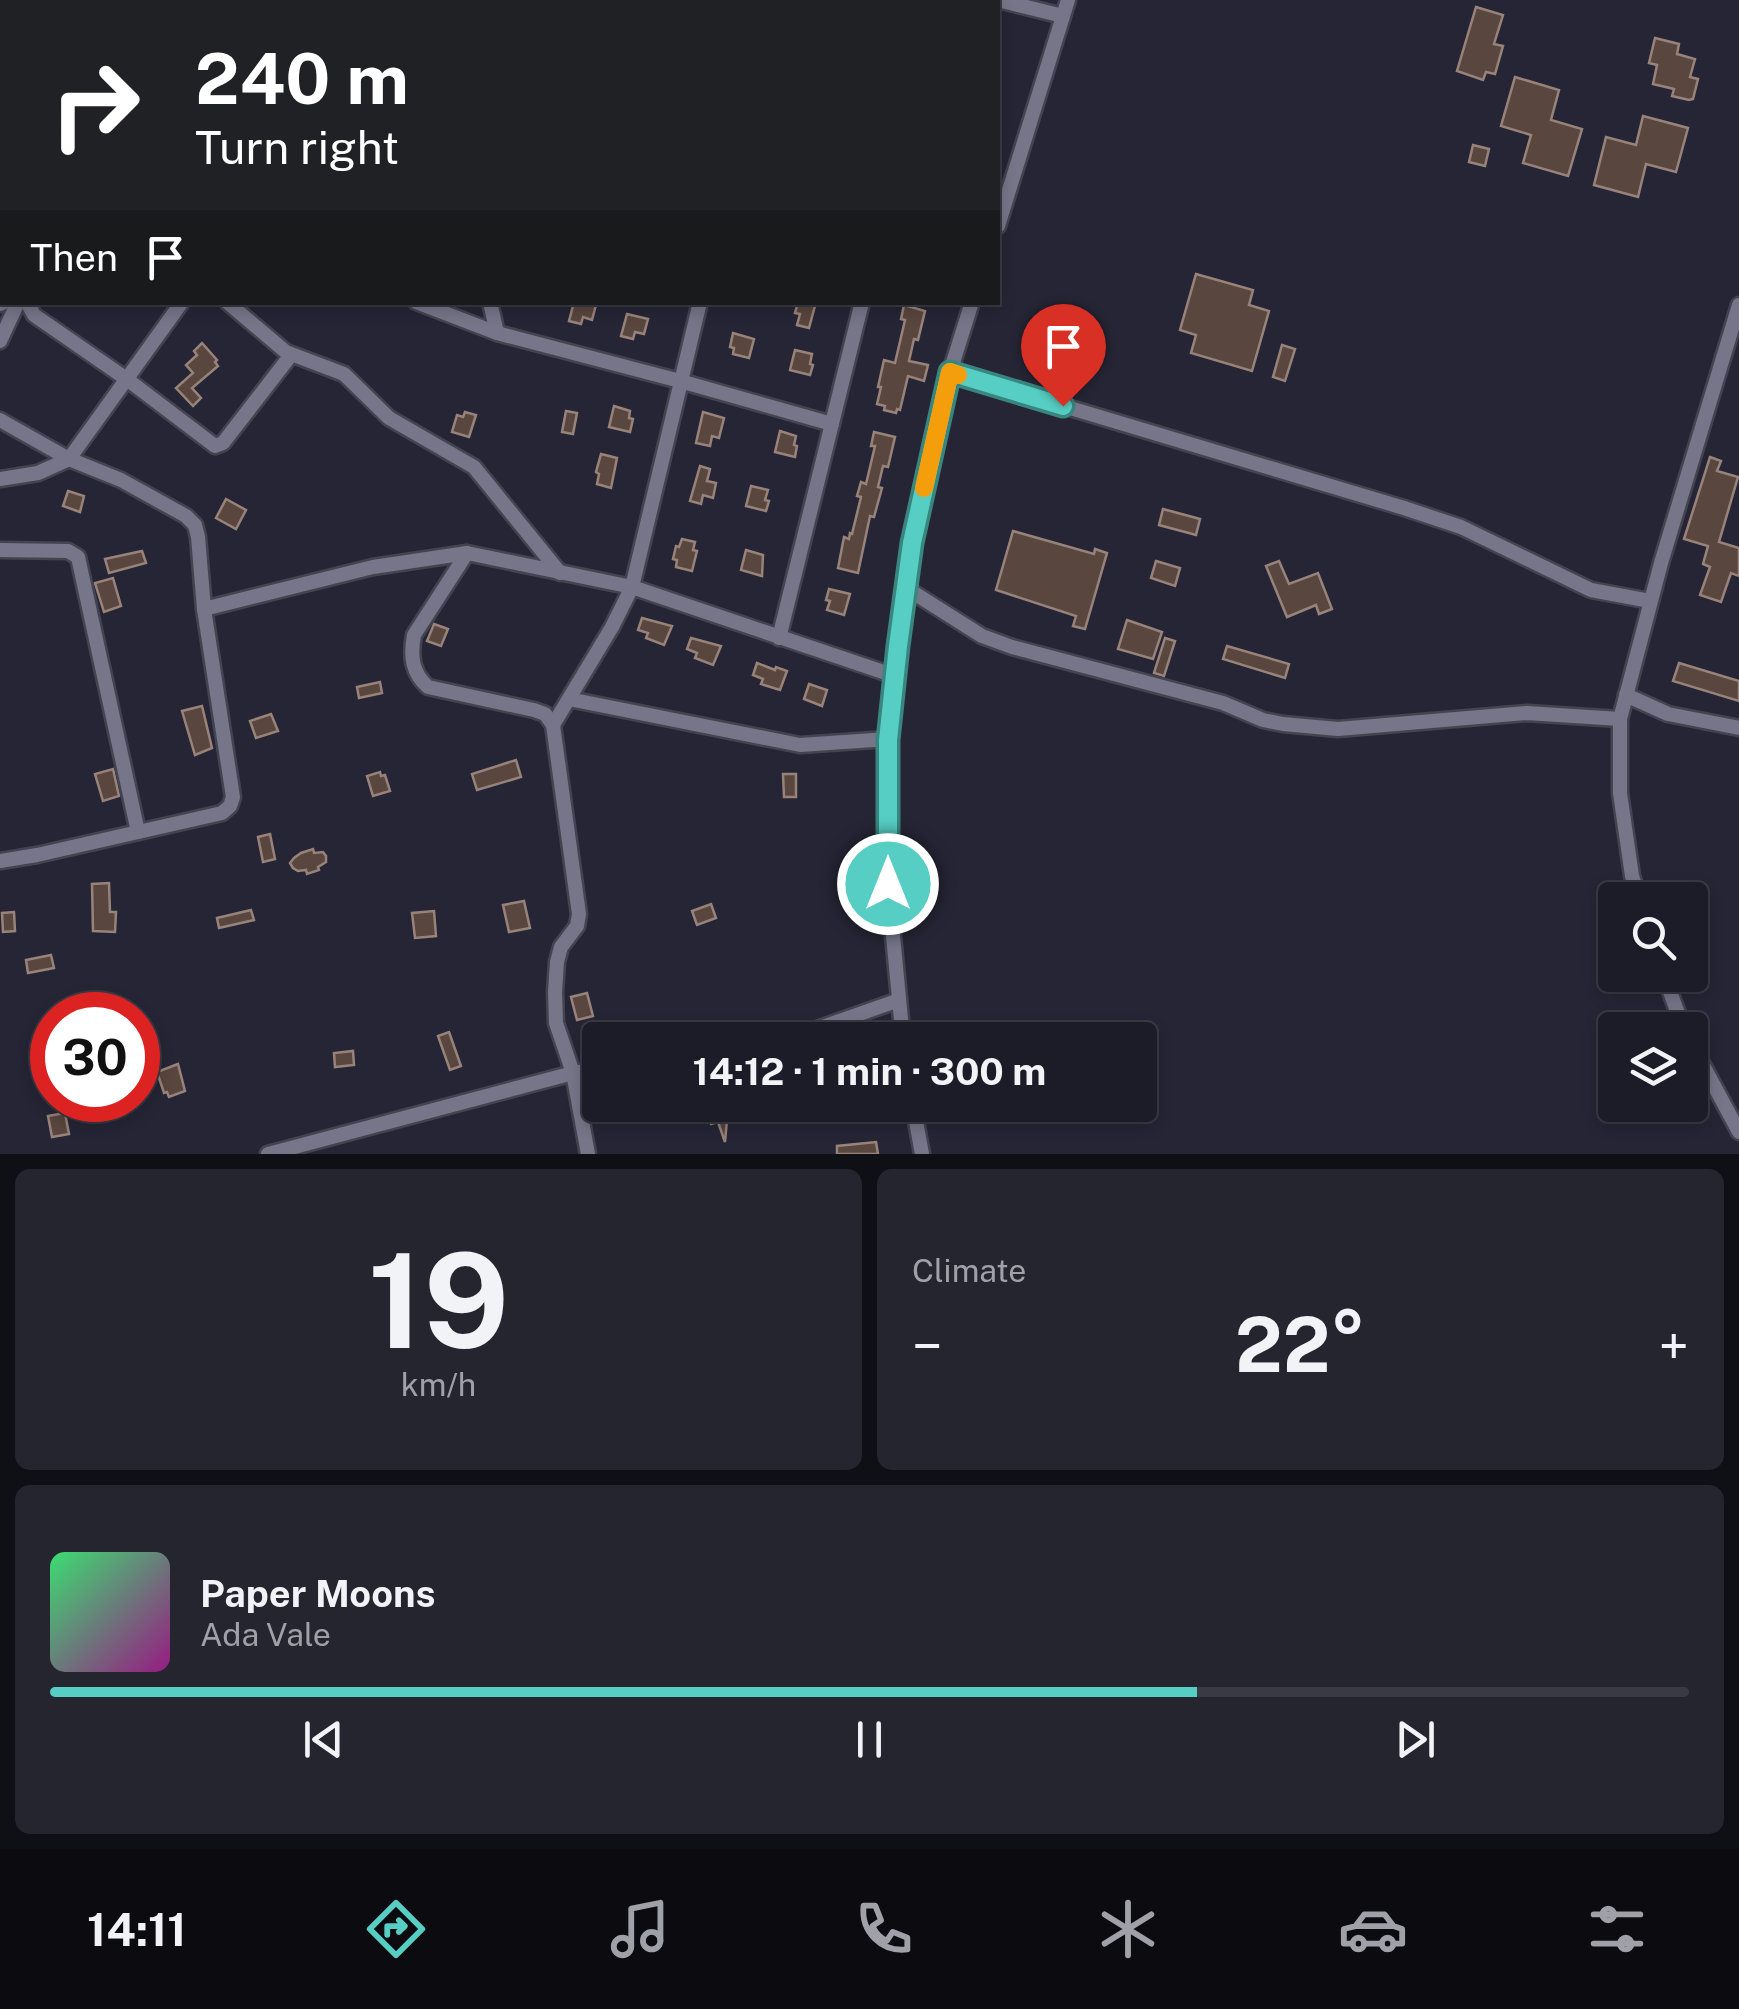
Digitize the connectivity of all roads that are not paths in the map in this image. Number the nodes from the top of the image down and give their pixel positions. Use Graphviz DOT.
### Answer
graph roads {
  1 [pos="1000,0"];
  2 [pos="1068,0"];
  3 [pos="1063,16"];
  4 [pos="1000,220"];
  5 [pos="17,305"];
  6 [pos="29,305"];
  7 [pos="180,305"];
  8 [pos="230,305"];
  9 [pos="424,305"];
  10 [pos="491,305"];
  11 [pos="699,305"];
  12 [pos="861,305"];
  13 [pos="971,305"];
  14 [pos="1739,305"];
  15 [pos="497,333"];
  16 [pos="0,342"];
  17 [pos="291,355"];
  18 [pos="950,372"];
  19 [pos="128,380"];
  20 [pos="680,380"];
  21 [pos="0,420"];
  22 [pos="832,424"];
  23 [pos="69,459"];
  24 [pos="0,479"];
  25 [pos="0,550"];
  26 [pos="467,553"];
  27 [pos="560,573"];
  28 [pos="632,587"];
  29 [pos="906,588"];
  30 [pos="1650,601"];
  31 [pos="204,609"];
  32 [pos="779,638"];
  33 [pos="895,676"];
  34 [pos="1626,695"];
  35 [pos="570,699"];
  36 [pos="1620,719"];
  37 [pos="553,726"];
  38 [pos="1739,728"];
  39 [pos="888,740"];
  40 [pos="138,832"];
  41 [pos="0,862"];
  42 [pos="1634,882"];
  43 [pos="899,1000"];
  44 [pos="836,1022"];
  45 [pos="901,1022"];
  46 [pos="582,1072"];
  47 [pos="573,1073"];
  48 [pos="1708,1074"];
  49 [pos="916,1122"];
  50 [pos="1739,1132"];
  51 [pos="268,1154"];
  52 [pos="588,1154"];
  53 [pos="922,1154"];
  1 -- 3 [label="street"];
  2 -- 3 [label="street"];
  3 -- 4 [label="street"];
  5 -- 16 [label="street"];
  6 -- 19 [label="street"];
  7 -- 19 [label="street"];
  8 -- 17 [label="street"];
  9 -- 15 [label="street"];
  10 -- 15 [label="street"];
  11 -- 20 [label="street"];
  12 -- 22 [label="street"];
  13 -- 18 [label="street"];
  14 -- 30 [label="street"];
  15 -- 20 [label="street"];
  17 -- 19 [label="street"];
  17 -- 27 [label="street"];
  18 -- 29 [label="street"];
  18 -- 30 [label="street"];
  19 -- 23 [label="street"];
  20 -- 22 [label="street"];
  20 -- 28 [label="street"];
  21 -- 23 [label="street"];
  22 -- 32 [label="street"];
  23 -- 24 [label="street"];
  23 -- 31 [label="street"];
  25 -- 40 [label="street"];
  26 -- 27 [label="street"];
  26 -- 31 [label="street"];
  26 -- 37 [label="street"];
  27 -- 28 [label="street"];
  28 -- 32 [label="street"];
  28 -- 35 [label="street"];
  29 -- 33 [label="street"];
  29 -- 36 [label="street"];
  30 -- 34 [label="street"];
  31 -- 40 [label="street"];
  32 -- 33 [label="street"];
  33 -- 39 [label="street"];
  34 -- 36 [label="street"];
  34 -- 38 [label="street"];
  35 -- 37 [label="street"];
  35 -- 39 [label="street"];
  36 -- 42 [label="street"];
  37 -- 47 [label="street"];
  39 -- 43 [label="street"];
  40 -- 41 [label="street"];
  43 -- 44 [label="street"];
  43 -- 45 [label="street"];
  46 -- 47 [label="street"];
  47 -- 51 [label="street"];
  47 -- 52 [label="street"];
  48 -- 50 [label="street"];
  49 -- 53 [label="street"];
}
